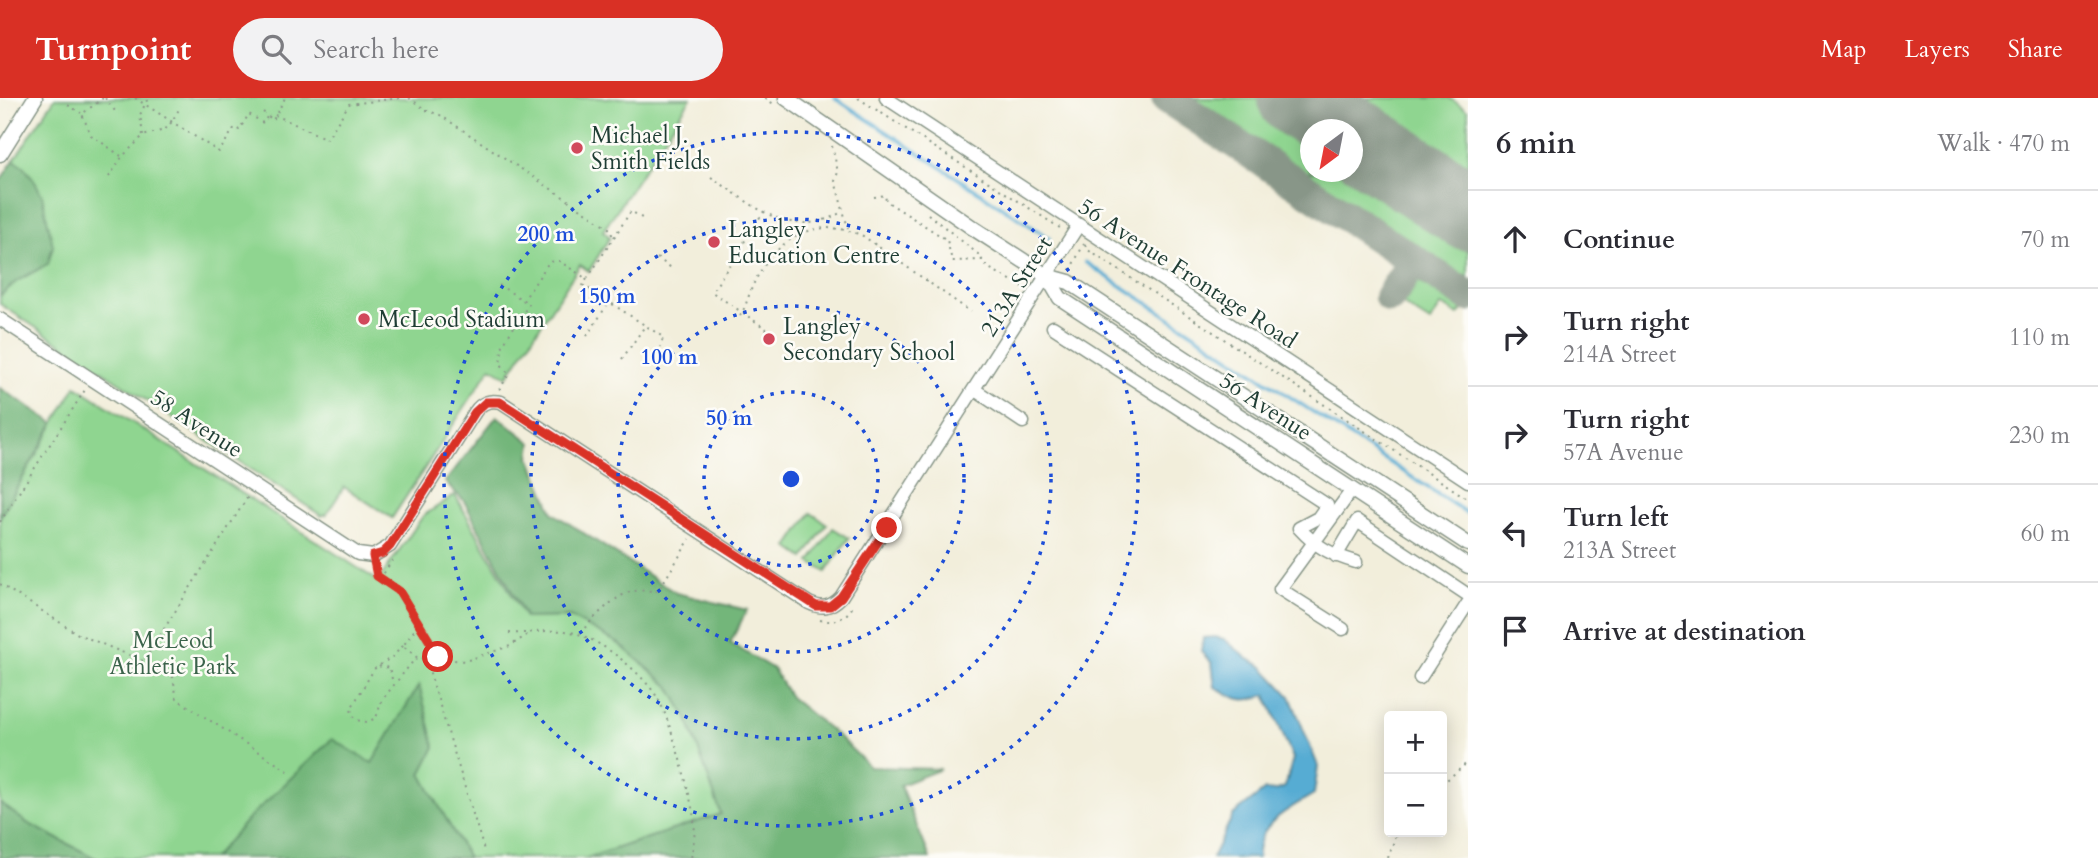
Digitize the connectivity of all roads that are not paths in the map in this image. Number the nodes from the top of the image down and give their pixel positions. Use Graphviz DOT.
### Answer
graph roads {
  1 [pos="35,98"];
  2 [pos="786,98"];
  3 [pos="886,98"];
  4 [pos="0,154"];
  5 [pos="1079,226"];
  6 [pos="1046,276"];
  7 [pos="0,319"];
  8 [pos="1054,327"];
  9 [pos="975,390"];
  10 [pos="1023,422"];
  11 [pos="1370,480"];
  12 [pos="1468,481"];
  13 [pos="1352,490"];
  14 [pos="1314,544"];
  15 [pos="1468,544"];
  16 [pos="373,556"];
  17 [pos="1336,556"];
  18 [pos="1356,562"];
  19 [pos="1468,565"];
  20 [pos="1468,595"];
  21 [pos="1468,603"];
  22 [pos="1343,629"];
  23 [pos="1420,678"];
  1 -- 4 [label="main road"];
  2 -- 6 [label="main road, 56 Avenue"];
  3 -- 5 [label="street, 56 Avenue Frontage Road"];
  5 -- 6 [label="street, 213A Street"];
  5 -- 12 [label="street, 56 Avenue Frontage Road"];
  6 -- 9 [label="street, 213A Street"];
  6 -- 11 [label="main road, 56 Avenue"];
  6 -- 13 [label="main road, 56 Avenue"];
  7 -- 16 [label="street, 58 Avenue"];
  8 -- 14 [label="street"];
  9 -- 10 [label="street"];
  9 -- 16 [label="street, 213A Street"];
  11 -- 13 [label="main road"];
  11 -- 15 [label="main road, 56 Avenue"];
  13 -- 14 [label="street"];
  13 -- 19 [label="main road, 56 Avenue"];
  14 -- 17 [label="street"];
  14 -- 22 [label="street"];
  17 -- 18 [label="street"];
  17 -- 20 [label="street"];
  21 -- 23 [label="street"];
}
